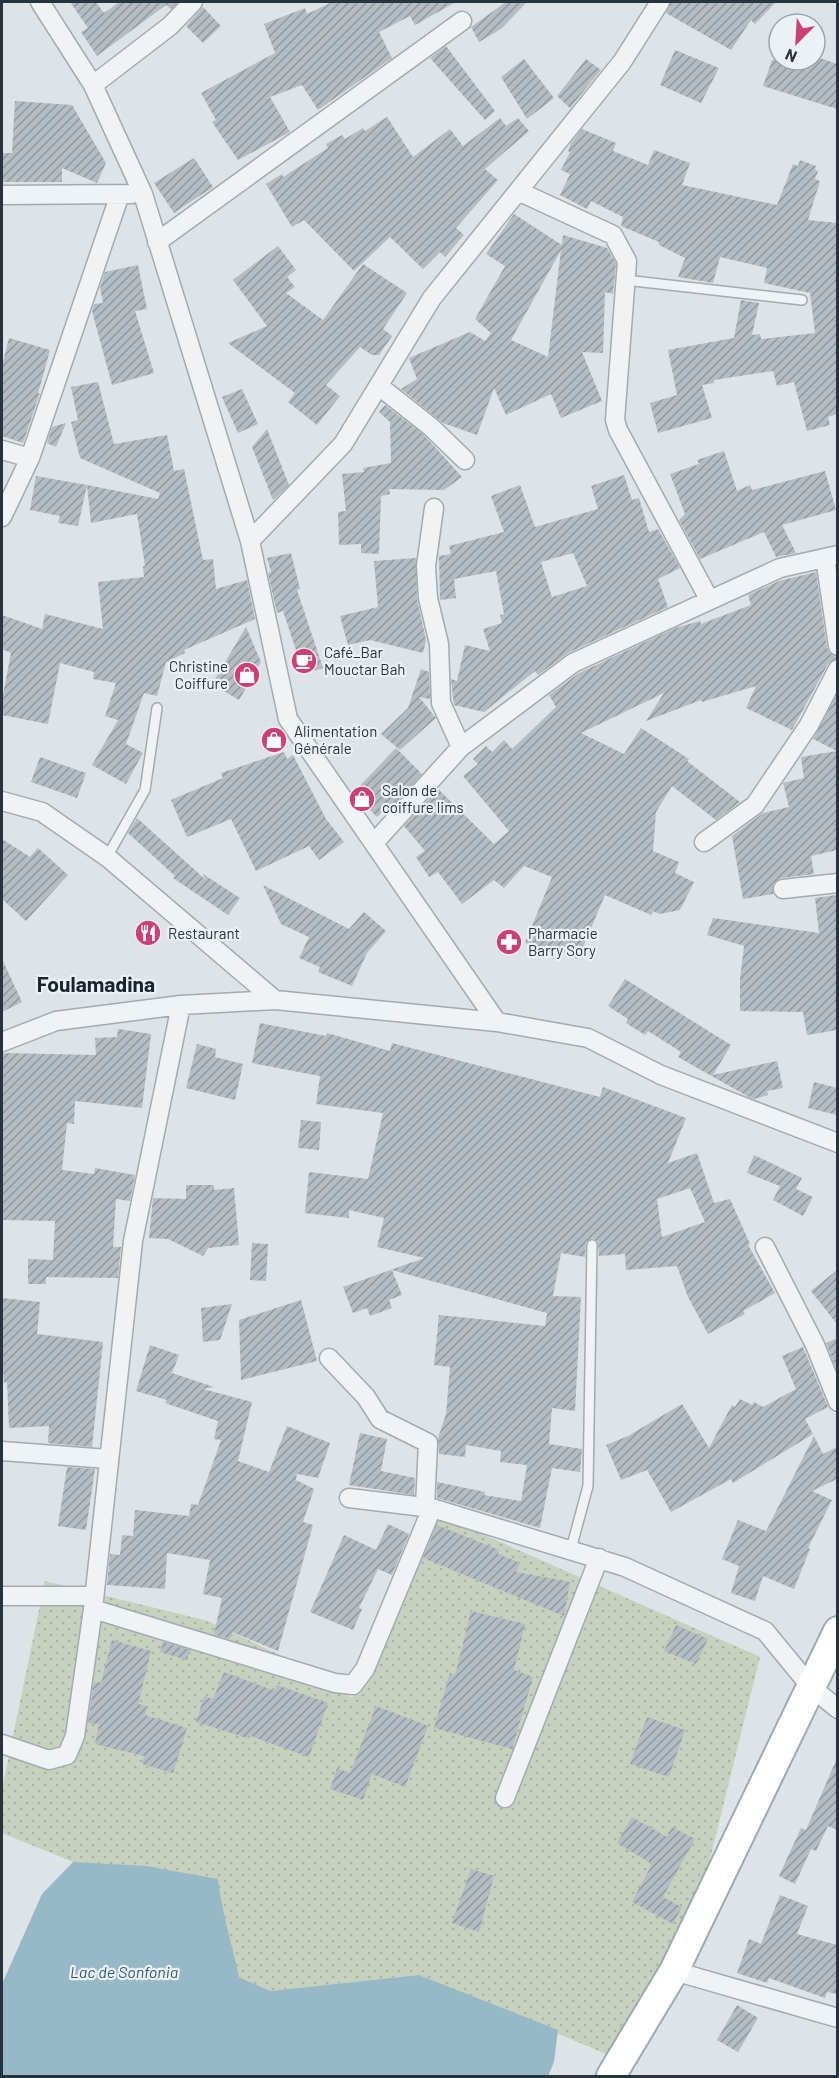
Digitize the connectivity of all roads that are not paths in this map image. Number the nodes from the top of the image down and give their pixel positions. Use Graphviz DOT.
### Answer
graph roads {
  1 [pos="40,2"];
  2 [pos="193,2"];
  3 [pos="660,2"];
  4 [pos="462,21"];
  5 [pos="93,85"];
  6 [pos="518,191"];
  7 [pos="120,194"];
  8 [pos="143,194"];
  9 [pos="2,195"];
  10 [pos="157,242"];
  11 [pos="625,280"];
  12 [pos="802,300"];
  13 [pos="379,386"];
  14 [pos="2,450"];
  15 [pos="30,458"];
  16 [pos="465,460"];
  17 [pos="435,508"];
  18 [pos="2,517"];
  19 [pos="250,541"];
  20 [pos="831,557"];
  21 [pos="709,598"];
  22 [pos="837,646"];
  23 [pos="837,669"];
  24 [pos="157,708"];
  25 [pos="461,747"];
  26 [pos="2,801"];
  27 [pos="704,842"];
  28 [pos="374,843"];
  29 [pos="107,857"];
  30 [pos="837,884"];
  31 [pos="783,890"];
  32 [pos="276,1000"];
  33 [pos="181,1005"];
  34 [pos="497,1022"];
  35 [pos="2,1042"];
  36 [pos="837,1143"];
  37 [pos="591,1245"];
  38 [pos="765,1247"];
  39 [pos="329,1359"];
  40 [pos="837,1402"];
  41 [pos="2,1451"];
  42 [pos="108,1459"];
  43 [pos="349,1498"];
  44 [pos="429,1507"];
  45 [pos="571,1549"];
  46 [pos="599,1558"];
  47 [pos="2,1596"];
  48 [pos="94,1602"];
  49 [pos="837,1631"];
  50 [pos="811,1687"];
  51 [pos="837,1709"];
  52 [pos="2,1744"];
  53 [pos="506,1798"];
  54 [pos="674,1971"];
  55 [pos="837,2019"];
  56 [pos="611,2076"];
  1 -- 5 [label="street"];
  2 -- 5 [label="street"];
  3 -- 6 [label="street"];
  4 -- 10 [label="street"];
  5 -- 8 [label="street"];
  6 -- 11 [label="street"];
  6 -- 13 [label="street"];
  7 -- 8 [label="street"];
  7 -- 9 [label="street"];
  7 -- 15 [label="street"];
  8 -- 10 [label="street"];
  10 -- 19 [label="street"];
  11 -- 12 [label="lane"];
  11 -- 21 [label="street"];
  13 -- 16 [label="street"];
  13 -- 19 [label="street"];
  14 -- 15 [label="street"];
  15 -- 18 [label="street"];
  17 -- 25 [label="street"];
  19 -- 28 [label="street"];
  20 -- 21 [label="street"];
  20 -- 22 [label="street"];
  21 -- 25 [label="street"];
  23 -- 27 [label="street"];
  24 -- 29 [label="lane"];
  25 -- 28 [label="street"];
  26 -- 29 [label="street"];
  28 -- 34 [label="street"];
  29 -- 32 [label="street"];
  30 -- 31 [label="street"];
  32 -- 33 [label="street"];
  32 -- 34 [label="street"];
  33 -- 35 [label="street"];
  33 -- 42 [label="street"];
  34 -- 36 [label="street"];
  37 -- 45 [label="lane"];
  38 -- 40 [label="street"];
  39 -- 44 [label="street"];
  41 -- 42 [label="street"];
  42 -- 48 [label="street"];
  43 -- 44 [label="street"];
  44 -- 45 [label="street"];
  44 -- 48 [label="street"];
  45 -- 46 [label="street"];
  46 -- 50 [label="street"];
  46 -- 53 [label="street"];
  47 -- 48 [label="street"];
  48 -- 52 [label="street"];
  49 -- 50 [label="main road"];
  50 -- 51 [label="street"];
  50 -- 54 [label="main road"];
  54 -- 55 [label="street"];
  54 -- 56 [label="main road"];
}
